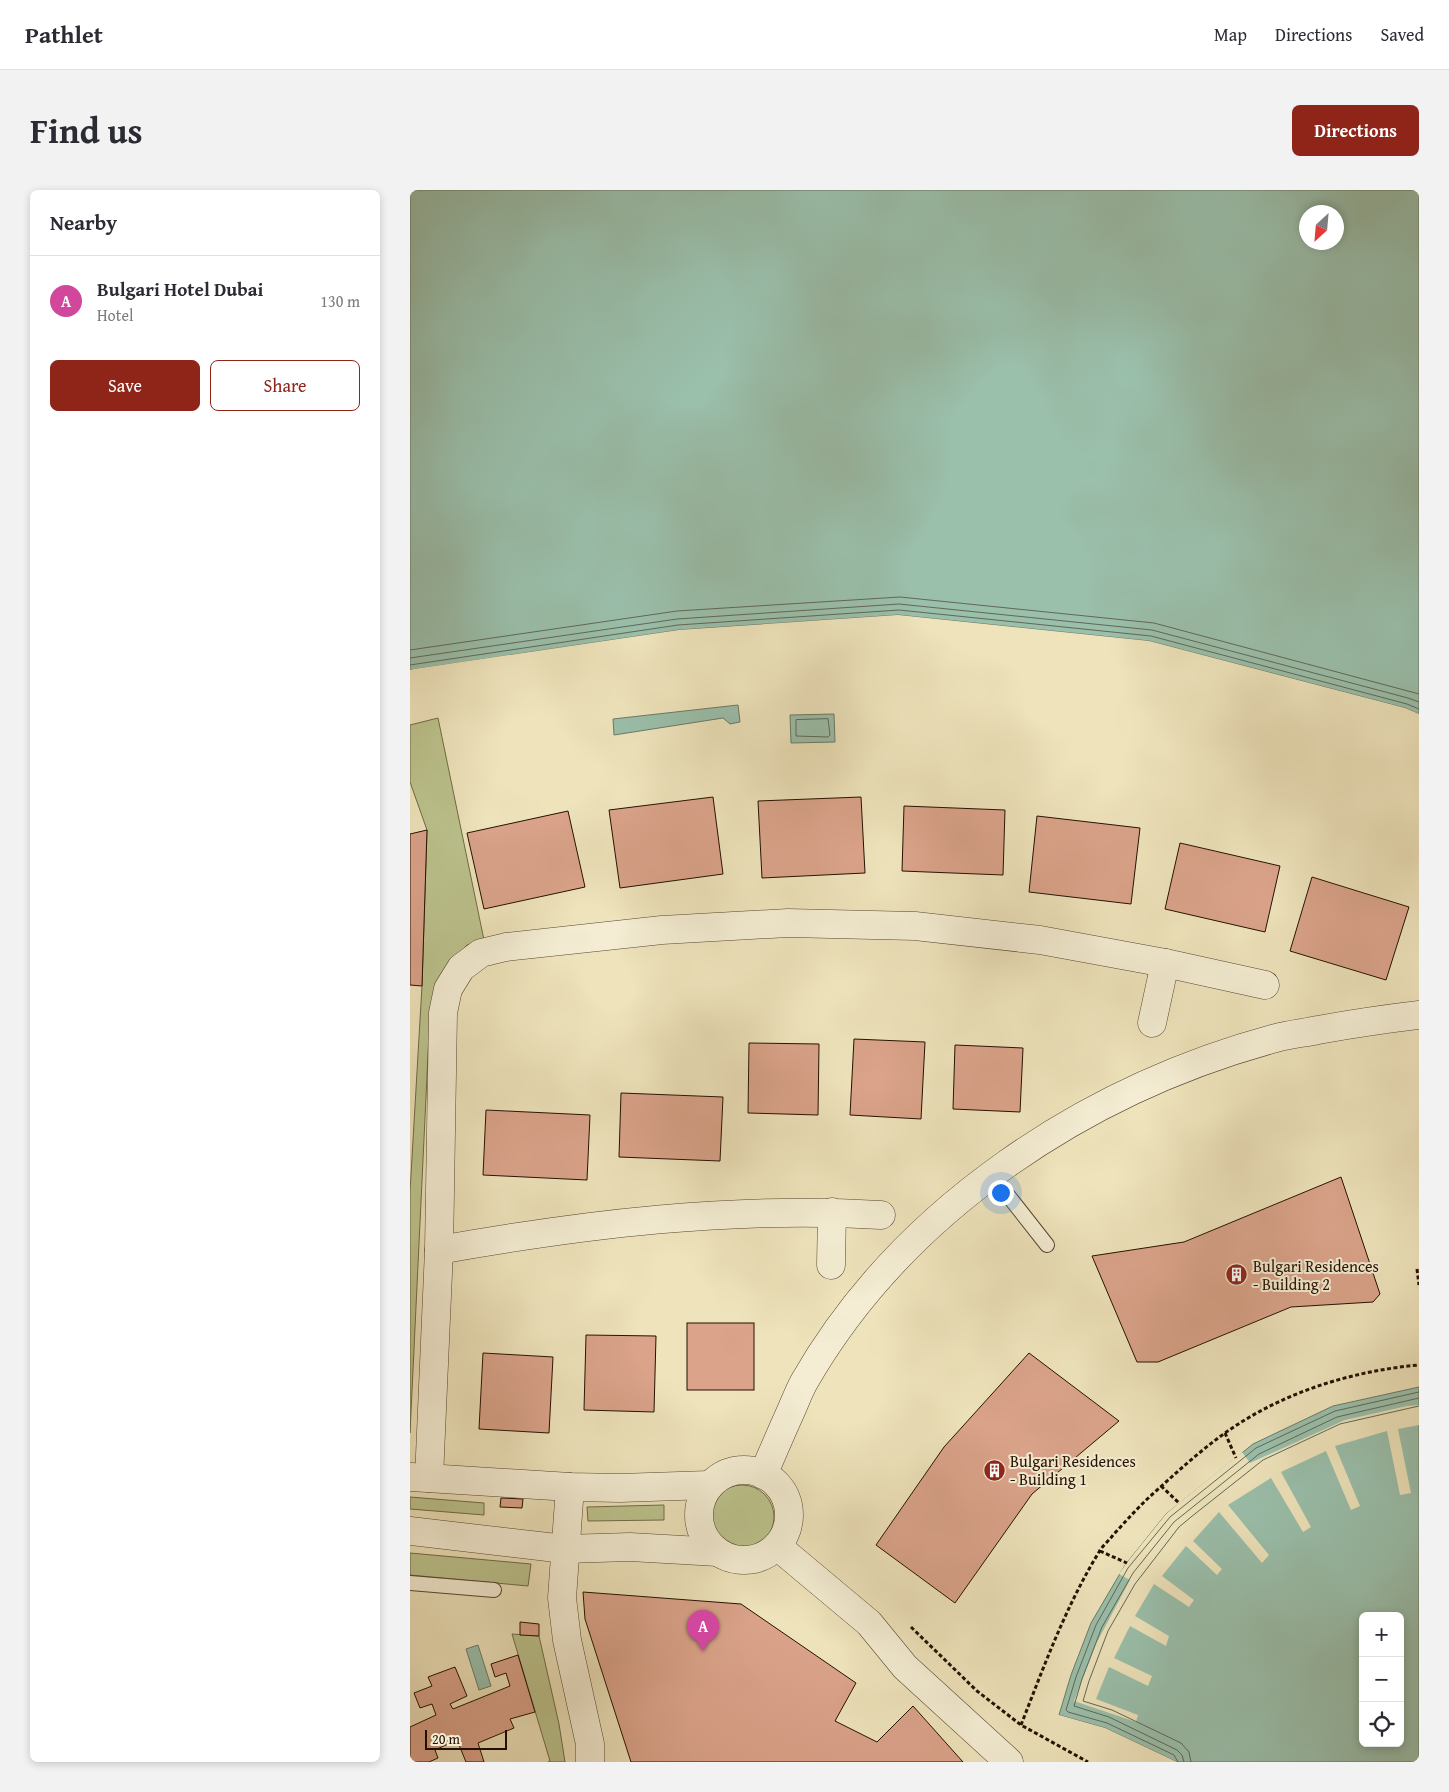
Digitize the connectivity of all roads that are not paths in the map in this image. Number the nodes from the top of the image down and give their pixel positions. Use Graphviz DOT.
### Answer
graph roads {
  1 [pos="1165,963"];
  2 [pos="1265,985"];
  3 [pos="1419,1015"];
  4 [pos="1152,1023"];
  5 [pos="992,1175"];
  6 [pos="832,1212"];
  7 [pos="881,1215"];
  8 [pos="1047,1245"];
  9 [pos="439,1250"];
  10 [pos="831,1266"];
  11 [pos="762,1475"];
  12 [pos="419,1477"];
  13 [pos="710,1486"];
  14 [pos="570,1487"];
  15 [pos="410,1531"];
  16 [pos="777,1546"];
  17 [pos="565,1549"];
  18 [pos="718,1552"];
  19 [pos="410,1583"];
  20 [pos="494,1590"];
  21 [pos="590,1762"];
  22 [pos="1009,1762"];
  1 -- 2 [label="street"];
  1 -- 4 [label="street"];
  1 -- 9 [label="street"];
  3 -- 5 [label="street"];
  5 -- 8 [label="lane"];
  5 -- 11 [label="street"];
  6 -- 7 [label="street"];
  6 -- 9 [label="street"];
  6 -- 10 [label="street"];
  9 -- 12 [label="street"];
  11 -- 13 [label="street"];
  11 -- 16 [label="street"];
  12 -- 14 [label="street"];
  13 -- 14 [label="street"];
  13 -- 18 [label="street"];
  14 -- 17 [label="street"];
  15 -- 17 [label="street"];
  16 -- 18 [label="street"];
  16 -- 22 [label="street"];
  17 -- 18 [label="street"];
  17 -- 21 [label="street"];
  19 -- 20 [label="lane"];
}
